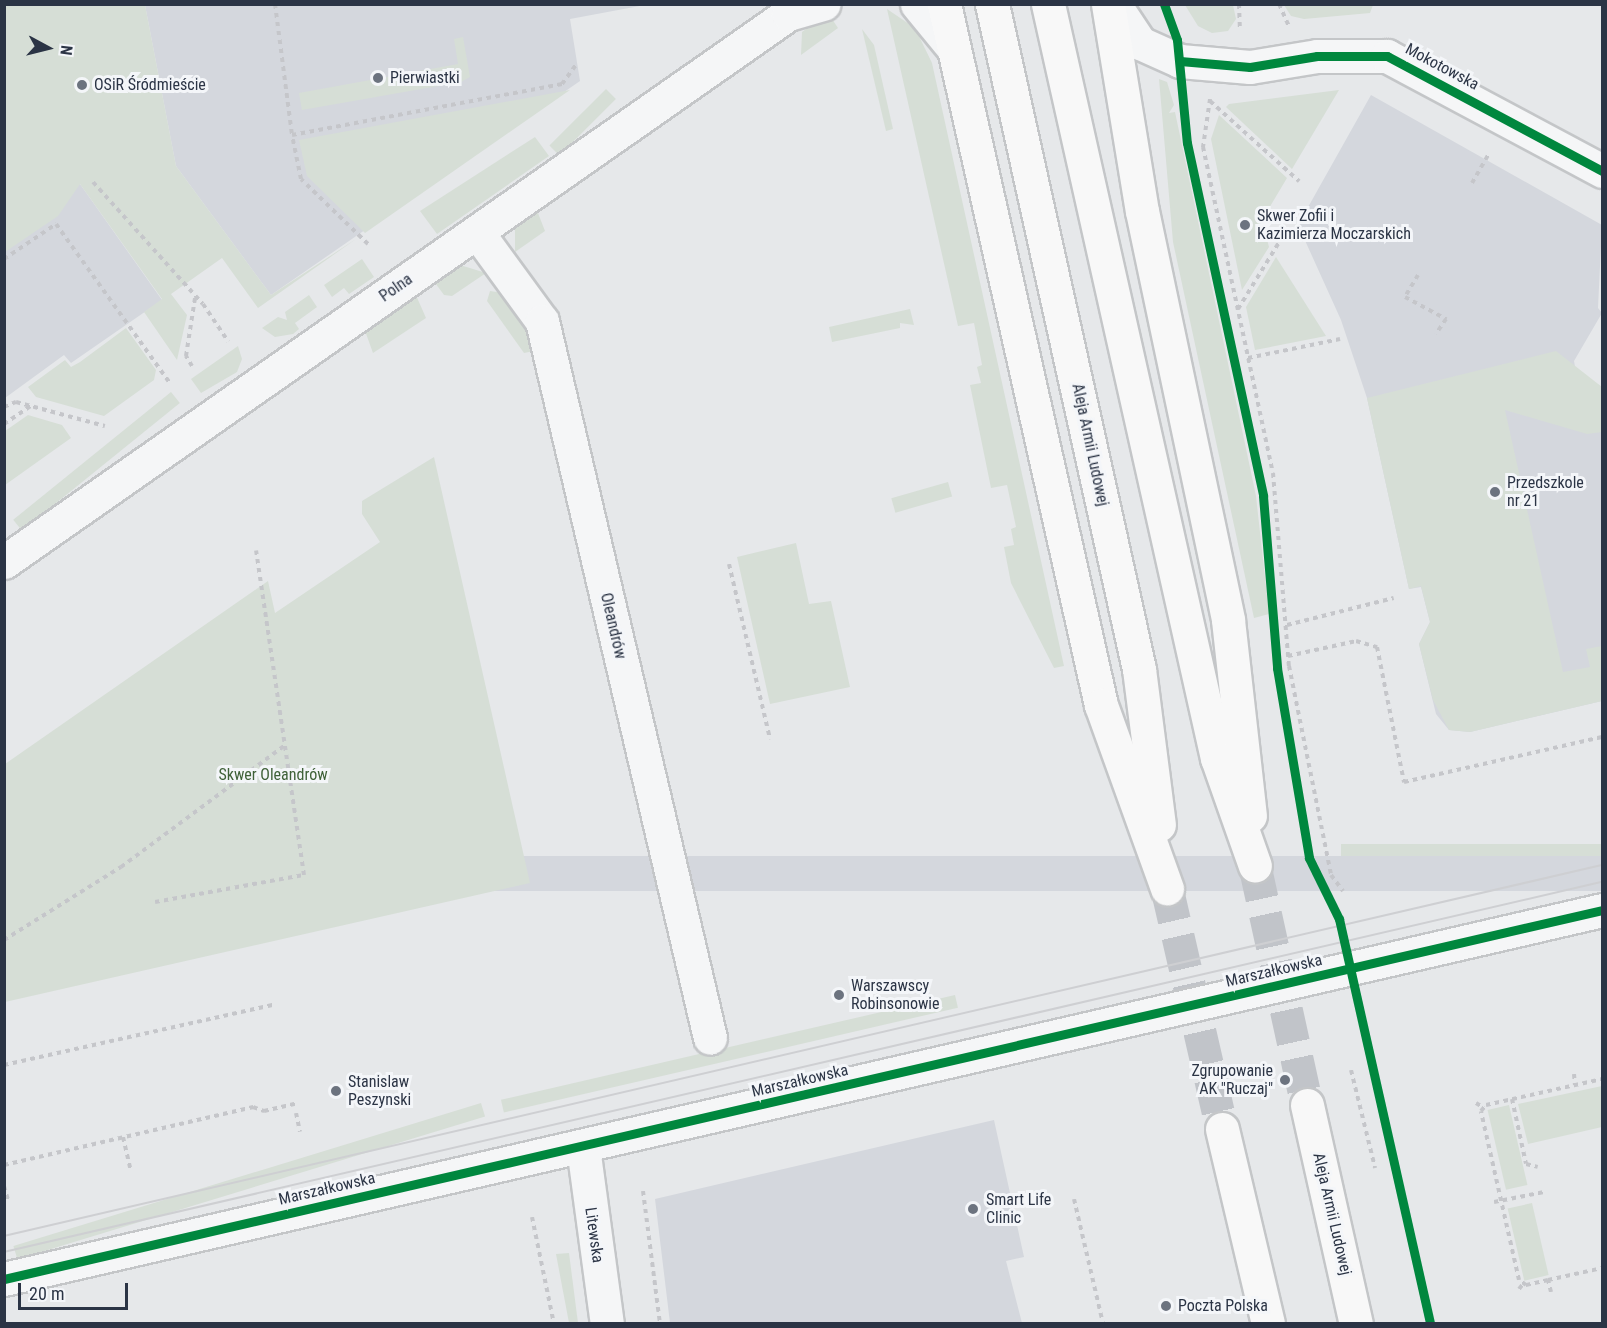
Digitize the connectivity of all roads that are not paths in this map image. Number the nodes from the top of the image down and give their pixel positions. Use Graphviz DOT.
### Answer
graph roads {
  1 [pos="824,4"];
  2 [pos="917,4"];
  3 [pos="944,4"];
  4 [pos="992,4"];
  5 [pos="1048,4"];
  6 [pos="1108,4"];
  7 [pos="1114,4"];
  8 [pos="791,9"];
  9 [pos="953,48"];
  10 [pos="1602,171"];
  11 [pos="477,232"];
  12 [pos="4,561"];
  13 [pos="1602,910"];
  14 [pos="710,1038"];
  15 [pos="1307,1105"];
  16 [pos="1222,1129"];
  17 [pos="583,1147"];
  18 [pos="4,1279"];
  19 [pos="607,1323"];
  20 [pos="1268,1323"];
  21 [pos="1356,1323"];
  1 -- 8 [label="street, Polna"];
  2 -- 9 [label="street"];
  3 -- 9 [label="main road"];
  4 -- 9 [label="main road, Aleja Armii Ludowej"];
  5 -- 6 [label="main road"];
  7 -- 10 [label="street, Mokotowska"];
  8 -- 11 [label="street, Polna"];
  11 -- 12 [label="street, Polna"];
  11 -- 14 [label="street, Oleandrów"];
  13 -- 17 [label="street, Marszałkowska"];
  15 -- 21 [label="main road, Aleja Armii Ludowej"];
  16 -- 20 [label="main road"];
  17 -- 18 [label="street, Marszałkowska"];
  17 -- 19 [label="street, Litewska"];
}
